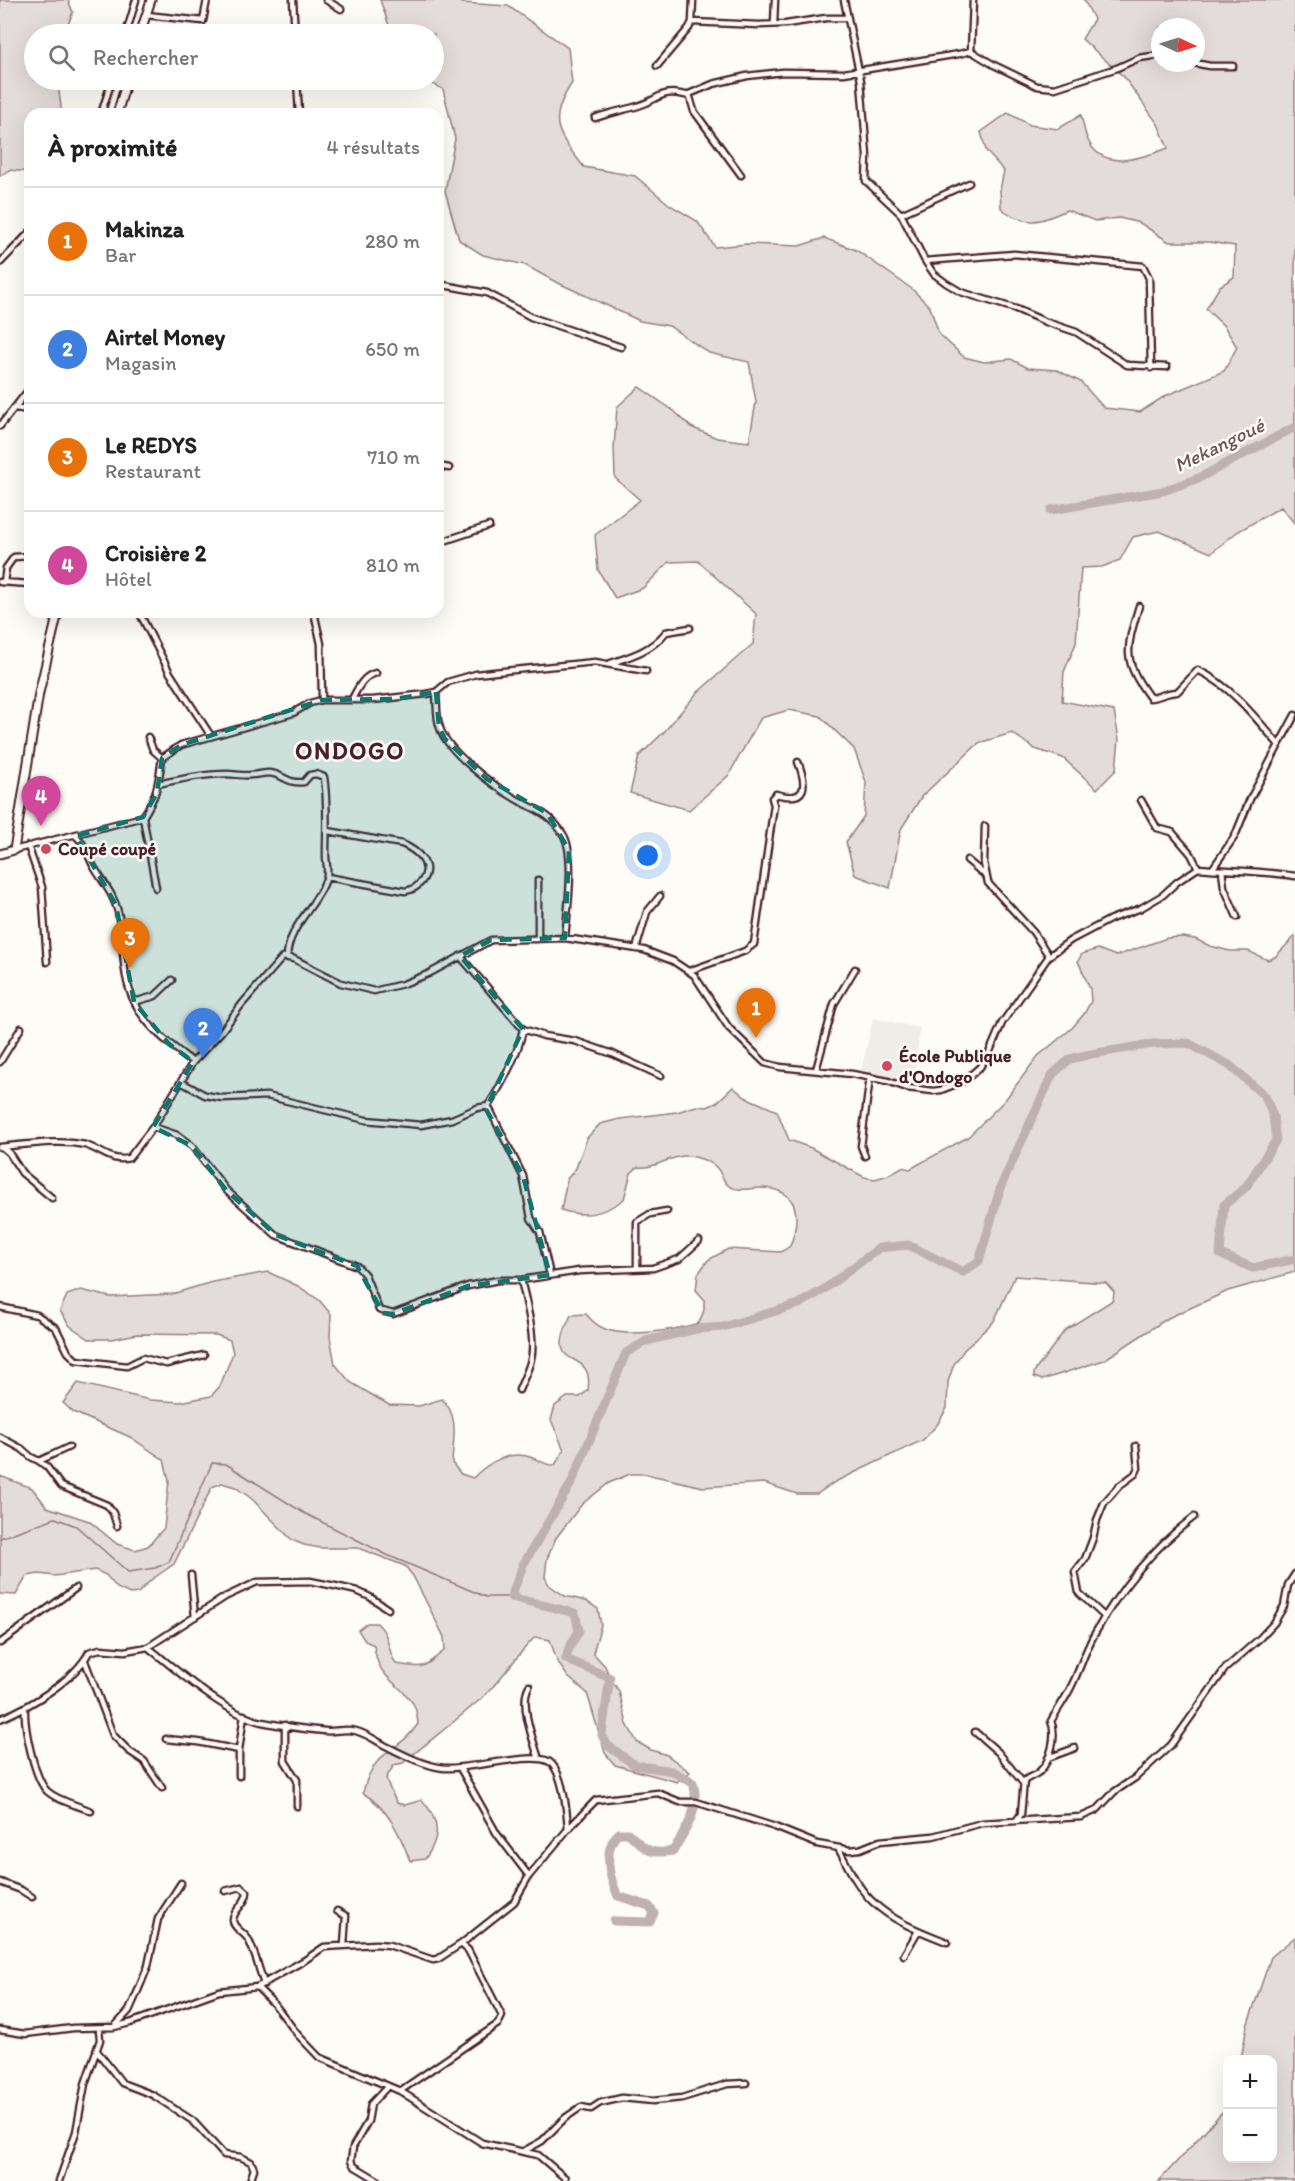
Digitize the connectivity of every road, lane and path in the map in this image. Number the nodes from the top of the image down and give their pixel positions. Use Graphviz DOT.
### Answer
graph roads {
  1 [pos="136,0"];
  2 [pos="151,0"];
  3 [pos="207,0"];
  4 [pos="293,0"];
  5 [pos="326,0"];
  6 [pos="693,0"];
  7 [pos="775,0"];
  8 [pos="844,0"];
  9 [pos="973,0"];
  10 [pos="341,9"];
  11 [pos="147,15"];
  12 [pos="848,18"];
  13 [pos="692,22"];
  14 [pos="129,24"];
  15 [pos="144,24"];
  16 [pos="294,24"];
  17 [pos="774,24"];
  18 [pos="971,51"];
  19 [pos="1151,56"];
  20 [pos="1205,64"];
  21 [pos="657,66"];
  22 [pos="1233,66"];
  23 [pos="859,71"];
  24 [pos="109,90"];
  25 [pos="124,90"];
  26 [pos="298,90"];
  27 [pos="688,96"];
  28 [pos="103,108"];
  29 [pos="119,108"];
  30 [pos="299,108"];
  31 [pos="595,118"];
  32 [pos="741,175"];
  33 [pos="969,183"];
  34 [pos="901,214"];
  35 [pos="24,238"];
  36 [pos="925,261"];
  37 [pos="0,263"];
  38 [pos="444,285"];
  39 [pos="621,346"];
  40 [pos="1167,367"];
  41 [pos="1151,368"];
  42 [pos="24,396"];
  43 [pos="14,408"];
  44 [pos="24,409"];
  45 [pos="0,426"];
  46 [pos="444,467"];
  47 [pos="448,468"];
  48 [pos="489,526"];
  49 [pos="444,541"];
  50 [pos="24,555"];
  51 [pos="2,582"];
  52 [pos="24,584"];
  53 [pos="1139,606"];
  54 [pos="57,618"];
  55 [pos="142,618"];
  56 [pos="315,618"];
  57 [pos="690,628"];
  58 [pos="608,664"];
  59 [pos="646,672"];
  60 [pos="376,673"];
  61 [pos="436,692"];
  62 [pos="352,699"];
  63 [pos="322,700"];
  64 [pos="1295,715"];
  65 [pos="211,736"];
  66 [pos="148,737"];
  67 [pos="1279,745"];
  68 [pos="162,758"];
  69 [pos="798,762"];
  70 [pos="158,784"];
  71 [pos="1141,800"];
  72 [pos="143,817"];
  73 [pos="986,826"];
  74 [pos="328,831"];
  75 [pos="75,836"];
  76 [pos="28,846"];
  77 [pos="14,850"];
  78 [pos="0,854"];
  79 [pos="967,860"];
  80 [pos="1198,868"];
  81 [pos="1213,868"];
  82 [pos="1222,870"];
  83 [pos="985,875"];
  84 [pos="1295,876"];
  85 [pos="327,877"];
  86 [pos="538,880"];
  87 [pos="156,888"];
  88 [pos="660,896"];
  89 [pos="1237,917"];
  90 [pos="565,938"];
  91 [pos="538,939"];
  92 [pos="636,949"];
  93 [pos="460,956"];
  94 [pos="1049,956"];
  95 [pos="286,957"];
  96 [pos="47,962"];
  97 [pos="855,969"];
  98 [pos="688,971"];
  99 [pos="172,980"];
  100 [pos="134,1002"];
  101 [pos="21,1028"];
  102 [pos="523,1029"];
  103 [pos="0,1062"];
  104 [pos="193,1062"];
  105 [pos="816,1070"];
  106 [pos="661,1076"];
  107 [pos="870,1077"];
  108 [pos="181,1082"];
  109 [pos="488,1106"];
  110 [pos="477,1108"];
  111 [pos="495,1122"];
  112 [pos="153,1127"];
  113 [pos="1,1147"];
  114 [pos="865,1156"];
  115 [pos="52,1198"];
  116 [pos="667,1211"];
  117 [pos="699,1241"];
  118 [pos="637,1268"];
  119 [pos="550,1275"];
  120 [pos="521,1280"];
  121 [pos="0,1307"];
  122 [pos="204,1355"];
  123 [pos="519,1390"];
  124 [pos="0,1437"];
  125 [pos="1136,1446"];
  126 [pos="69,1447"];
  127 [pos="39,1461"];
  128 [pos="1194,1517"];
  129 [pos="117,1526"];
  130 [pos="1295,1574"];
  131 [pos="191,1575"];
  132 [pos="76,1588"];
  133 [pos="387,1610"];
  134 [pos="195,1617"];
  135 [pos="1105,1617"];
  136 [pos="0,1643"];
  137 [pos="148,1647"];
  138 [pos="85,1660"];
  139 [pos="529,1686"];
  140 [pos="25,1709"];
  141 [pos="244,1715"];
  142 [pos="0,1719"];
  143 [pos="285,1725"];
  144 [pos="975,1732"];
  145 [pos="166,1739"];
  146 [pos="1075,1748"];
  147 [pos="239,1750"];
  148 [pos="1048,1758"];
  149 [pos="539,1759"];
  150 [pos="460,1768"];
  151 [pos="239,1776"];
  152 [pos="1023,1783"];
  153 [pos="162,1788"];
  154 [pos="297,1806"];
  155 [pos="91,1811"];
  156 [pos="1016,1821"];
  157 [pos="568,1829"];
  158 [pos="838,1848"];
  159 [pos="530,1876"];
  160 [pos="0,1882"];
  161 [pos="181,1884"];
  162 [pos="225,1891"];
  163 [pos="32,1897"];
  164 [pos="337,1911"];
  165 [pos="918,1931"];
  166 [pos="948,1942"];
  167 [pos="461,1944"];
  168 [pos="344,1945"];
  169 [pos="904,1955"];
  170 [pos="264,1984"];
  171 [pos="257,1987"];
  172 [pos="114,2027"];
  173 [pos="99,2028"];
  174 [pos="0,2030"];
  175 [pos="97,2051"];
  176 [pos="746,2083"];
  177 [pos="388,2086"];
  178 [pos="400,2091"];
  179 [pos="524,2151"];
  180 [pos="565,2178"];
  181 [pos="253,2180"];
  182 [pos="59,2181"];
  183 [pos="379,2181"];
  1 -- 14 [label="street"];
  2 -- 11 [label="street"];
  3 -- 11 [label="street"];
  4 -- 16 [label="street"];
  5 -- 10 [label="street"];
  6 -- 13 [label="street"];
  7 -- 17 [label="street"];
  8 -- 12 [label="street"];
  9 -- 18 [label="street"];
  11 -- 15 [label="street"];
  12 -- 17 [label="street"];
  12 -- 23 [label="street"];
  13 -- 17 [label="street"];
  13 -- 21 [label="street"];
  18 -- 19 [label="street"];
  18 -- 23 [label="street"];
  20 -- 22 [label="street"];
  23 -- 27 [label="street"];
  23 -- 34 [label="street"];
  24 -- 28 [label="street"];
  25 -- 29 [label="street"];
  26 -- 30 [label="street"];
  27 -- 31 [label="street"];
  27 -- 32 [label="street"];
  33 -- 34 [label="street"];
  34 -- 36 [label="street"];
  35 -- 37 [label="street"];
  36 -- 41 [label="street"];
  36 -- 41 [label="street"];
  38 -- 39 [label="street"];
  40 -- 41 [label="street"];
  42 -- 43 [label="street"];
  43 -- 44 [label="street"];
  43 -- 45 [label="street"];
  46 -- 47 [label="street"];
  48 -- 49 [label="street"];
  50 -- 51 [label="street"];
  51 -- 52 [label="street"];
  53 -- 67 [label="street"];
  54 -- 77 [label="street"];
  55 -- 65 [label="street"];
  56 -- 63 [label="street"];
  57 -- 58 [label="street"];
  58 -- 59 [label="street"];
  58 -- 61 [label="street"];
  60 -- 62 [label="street"];
  61 -- 62 [label="street"];
  61 -- 90 [label="street"];
  62 -- 63 [label="street"];
  63 -- 65 [label="street"];
  64 -- 67 [label="street"];
  65 -- 68 [label="street"];
  66 -- 68 [label="street"];
  67 -- 81 [label="street"];
  68 -- 70 [label="street"];
  69 -- 98 [label="street"];
  70 -- 72 [label="street"];
  70 -- 74 [label="street"];
  71 -- 80 [label="street"];
  72 -- 75 [label="street"];
  72 -- 87 [label="street"];
  73 -- 83 [label="street"];
  74 -- 85 [label="street"];
  74 -- 85 [label="street"];
  75 -- 76 [label="street"];
  75 -- 100 [label="street"];
  76 -- 77 [label="street"];
  76 -- 96 [label="street"];
  77 -- 78 [label="street"];
  79 -- 83 [label="street"];
  80 -- 81 [label="street"];
  80 -- 94 [label="street"];
  81 -- 82 [label="street"];
  82 -- 84 [label="street"];
  82 -- 89 [label="street"];
  83 -- 94 [label="street"];
  85 -- 95 [label="street"];
  86 -- 91 [label="street"];
  88 -- 92 [label="street"];
  90 -- 91 [label="street"];
  90 -- 92 [label="street"];
  91 -- 93 [label="street"];
  92 -- 98 [label="street"];
  93 -- 95 [label="street"];
  93 -- 102 [label="street"];
  94 -- 107 [label="street"];
  95 -- 104 [label="street"];
  97 -- 105 [label="street"];
  98 -- 105 [label="street"];
  99 -- 100 [label="street"];
  100 -- 104 [label="street"];
  101 -- 103 [label="street"];
  102 -- 106 [label="street"];
  102 -- 109 [label="street"];
  104 -- 108 [label="street"];
  105 -- 107 [label="street"];
  107 -- 114 [label="street"];
  108 -- 110 [label="street"];
  108 -- 112 [label="street"];
  109 -- 110 [label="street"];
  109 -- 111 [label="street"];
  110 -- 111 [label="street"];
  111 -- 119 [label="street"];
  112 -- 113 [label="street"];
  112 -- 120 [label="street"];
  113 -- 115 [label="street"];
  116 -- 118 [label="street"];
  117 -- 118 [label="street"];
  118 -- 119 [label="street"];
  119 -- 120 [label="street"];
  120 -- 123 [label="street"];
  121 -- 122 [label="street"];
  124 -- 127 [label="street"];
  125 -- 135 [label="street"];
  126 -- 127 [label="street"];
  127 -- 129 [label="street"];
  128 -- 135 [label="street"];
  130 -- 156 [label="street"];
  131 -- 134 [label="street"];
  132 -- 136 [label="street"];
  133 -- 134 [label="street"];
  134 -- 137 [label="street"];
  135 -- 148 [label="street"];
  137 -- 138 [label="street"];
  137 -- 141 [label="street"];
  138 -- 140 [label="street"];
  138 -- 153 [label="street"];
  139 -- 149 [label="street"];
  140 -- 142 [label="street"];
  140 -- 155 [label="street"];
  141 -- 143 [label="street"];
  141 -- 147 [label="street"];
  143 -- 150 [label="street"];
  143 -- 154 [label="street"];
  144 -- 152 [label="street"];
  145 -- 147 [label="street"];
  146 -- 148 [label="street"];
  147 -- 151 [label="street"];
  148 -- 152 [label="street"];
  149 -- 150 [label="street"];
  149 -- 157 [label="street"];
  150 -- 159 [label="street"];
  152 -- 156 [label="street"];
  156 -- 158 [label="street"];
  157 -- 158 [label="street"];
  157 -- 159 [label="street"];
  158 -- 165 [label="street"];
  159 -- 167 [label="street"];
  160 -- 163 [label="street"];
  161 -- 172 [label="street"];
  162 -- 170 [label="street"];
  164 -- 168 [label="street"];
  165 -- 166 [label="street"];
  165 -- 169 [label="street"];
  167 -- 168 [label="street"];
  167 -- 178 [label="street"];
  168 -- 170 [label="street"];
  170 -- 171 [label="street"];
  171 -- 172 [label="street"];
  171 -- 177 [label="street"];
  172 -- 173 [label="street"];
  173 -- 174 [label="street"];
  173 -- 175 [label="street"];
  175 -- 181 [label="street"];
  175 -- 182 [label="street"];
  176 -- 179 [label="street"];
  177 -- 178 [label="street"];
  177 -- 183 [label="street"];
  178 -- 179 [label="street"];
  179 -- 180 [label="street"];
}
